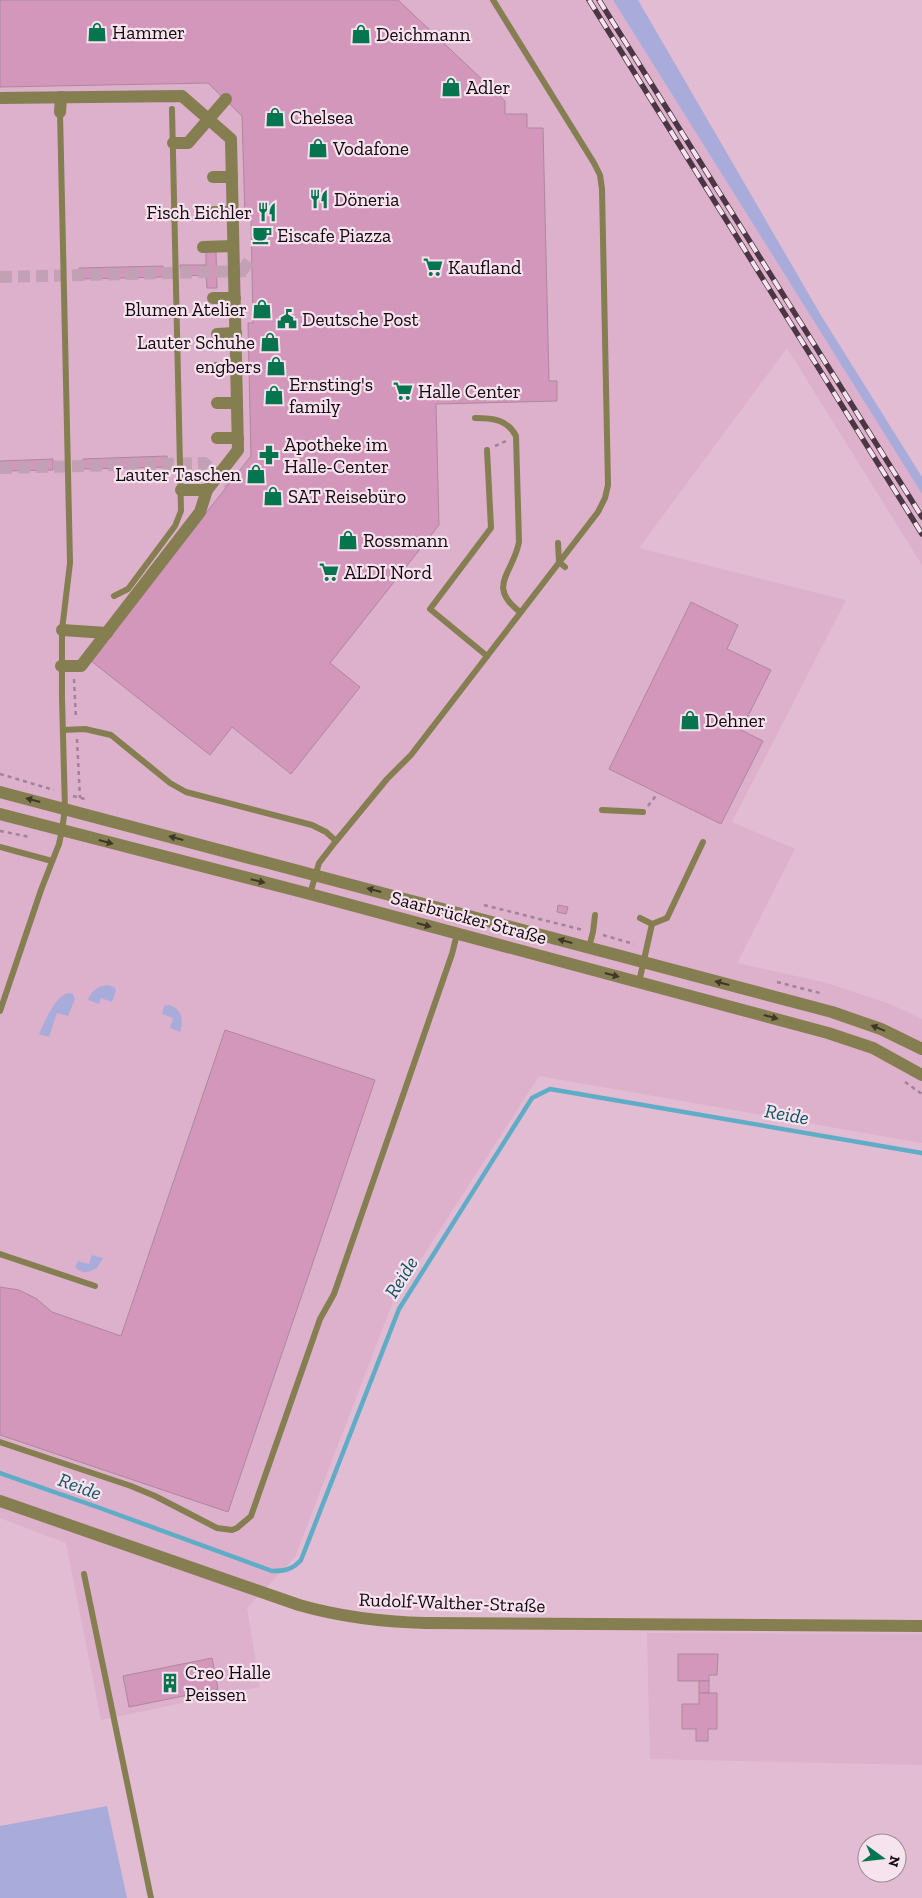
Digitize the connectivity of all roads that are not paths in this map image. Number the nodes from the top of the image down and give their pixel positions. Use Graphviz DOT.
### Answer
graph roads {
  1 [pos="493,0"];
  2 [pos="61,97"];
  3 [pos="0,98"];
  4 [pos="226,103"];
  5 [pos="172,109"];
  6 [pos="60,112"];
  7 [pos="208,119"];
  8 [pos="173,143"];
  9 [pos="232,177"];
  10 [pos="213,178"];
  11 [pos="214,212"];
  12 [pos="233,212"];
  13 [pos="234,246"];
  14 [pos="203,247"];
  15 [pos="213,298"];
  16 [pos="235,298"];
  17 [pos="236,333"];
  18 [pos="217,334"];
  19 [pos="216,368"];
  20 [pos="236,368"];
  21 [pos="237,403"];
  22 [pos="217,404"];
  23 [pos="475,418"];
  24 [pos="217,438"];
  25 [pos="238,438"];
  26 [pos="487,450"];
  27 [pos="181,490"];
  28 [pos="207,490"];
  29 [pos="179,530"];
  30 [pos="558,542"];
  31 [pos="562,564"];
  32 [pos="153,565"];
  33 [pos="114,596"];
  34 [pos="520,612"];
  35 [pos="62,630"];
  36 [pos="106,633"];
  37 [pos="487,656"];
  38 [pos="62,666"];
  39 [pos="63,730"];
  40 [pos="0,792"];
  41 [pos="65,809"];
  42 [pos="602,810"];
  43 [pos="643,812"];
  44 [pos="0,814"];
  45 [pos="62,830"];
  46 [pos="336,841"];
  47 [pos="703,842"];
  48 [pos="0,847"];
  49 [pos="52,860"];
  50 [pos="315,874"];
  51 [pos="310,894"];
  52 [pos="595,915"];
  53 [pos="640,918"];
  54 [pos="652,924"];
  55 [pos="457,934"];
  56 [pos="589,948"];
  57 [pos="644,962"];
  58 [pos="639,982"];
  59 [pos="0,1012"];
  60 [pos="922,1050"];
  61 [pos="922,1075"];
  62 [pos="0,1254"];
  63 [pos="95,1286"];
  64 [pos="0,1442"];
  65 [pos="0,1501"];
  66 [pos="84,1574"];
  67 [pos="922,1626"];
  68 [pos="151,1898"];
  1 -- 31 [label="lane"];
  2 -- 3 [label="street"];
  2 -- 6 [label="street"];
  2 -- 7 [label="street"];
  4 -- 7 [label="street"];
  5 -- 8 [label="lane"];
  6 -- 35 [label="lane"];
  7 -- 8 [label="street"];
  7 -- 9 [label="street"];
  8 -- 27 [label="lane"];
  9 -- 10 [label="street"];
  9 -- 12 [label="street"];
  11 -- 12 [label="street"];
  12 -- 13 [label="street"];
  13 -- 14 [label="street"];
  13 -- 16 [label="street"];
  15 -- 16 [label="street"];
  16 -- 17 [label="street"];
  17 -- 18 [label="street"];
  17 -- 20 [label="street"];
  19 -- 20 [label="street"];
  20 -- 21 [label="street"];
  21 -- 22 [label="street"];
  21 -- 25 [label="street"];
  23 -- 34 [label="lane"];
  24 -- 25 [label="street"];
  25 -- 28 [label="street"];
  26 -- 37 [label="lane"];
  27 -- 28 [label="street"];
  27 -- 29 [label="lane"];
  28 -- 29 [label="street"];
  29 -- 32 [label="street"];
  30 -- 31 [label="lane"];
  31 -- 34 [label="lane"];
  32 -- 33 [label="lane"];
  32 -- 36 [label="street"];
  34 -- 37 [label="lane"];
  35 -- 36 [label="street"];
  35 -- 38 [label="lane"];
  36 -- 38 [label="street"];
  37 -- 46 [label="lane"];
  38 -- 39 [label="lane"];
  39 -- 41 [label="lane"];
  39 -- 46 [label="lane"];
  41 -- 40 [label="street, Saarbrücker Straße, one-way"];
  41 -- 45 [label="lane"];
  50 -- 41 [label="street, Saarbrücker Straße, one-way"];
  42 -- 43 [label="lane"];
  44 -- 45 [label="street, Saarbrücker Straße"];
  45 -- 49 [label="lane"];
  45 -- 51 [label="street, Saarbrücker Straße, one-way"];
  46 -- 50 [label="lane"];
  47 -- 54 [label="lane"];
  48 -- 49 [label="lane"];
  49 -- 59 [label="lane"];
  50 -- 51 [label="lane"];
  56 -- 50 [label="street, Saarbrücker Straße, one-way"];
  51 -- 55 [label="street, Saarbrücker Straße, one-way"];
  52 -- 56 [label="lane"];
  53 -- 54 [label="lane"];
  54 -- 57 [label="lane"];
  55 -- 58 [label="street, Saarbrücker Straße, one-way"];
  55 -- 64 [label="lane"];
  56 -- 57 [label="street, Saarbrücker Straße"];
  57 -- 58 [label="lane"];
  60 -- 57 [label="street, Saarbrücker Straße, one-way"];
  58 -- 61 [label="street, Saarbrücker Straße, one-way"];
  62 -- 63 [label="lane"];
  65 -- 67 [label="street, Rudolf-Walther-Straße"];
  66 -- 68 [label="lane"];
}
